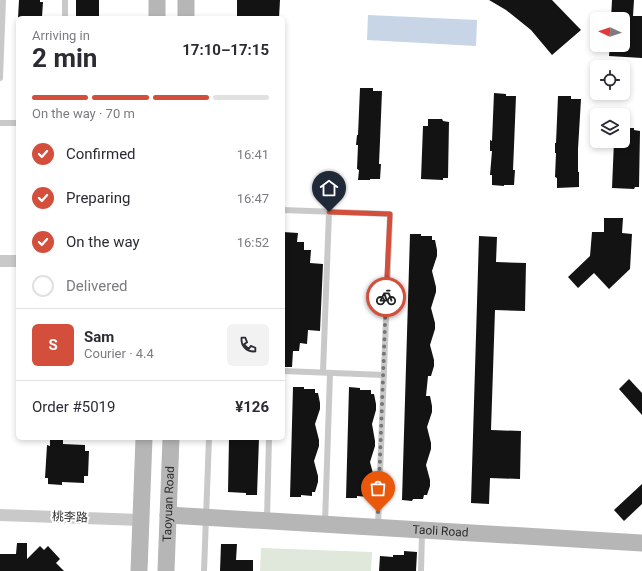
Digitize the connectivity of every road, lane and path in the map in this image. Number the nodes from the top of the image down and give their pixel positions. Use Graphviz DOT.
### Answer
graph roads {
  1 [pos="3,0"];
  2 [pos="66,0"];
  3 [pos="157,0"];
  4 [pos="186,0"];
  5 [pos="65,16"];
  6 [pos="157,16"];
  7 [pos="186,16"];
  8 [pos="0,78"];
  9 [pos="0,123"];
  10 [pos="16,124"];
  11 [pos="285,210"];
  12 [pos="329,212"];
  13 [pos="0,261"];
  14 [pos="16,261"];
  15 [pos="285,371"];
  16 [pos="323,372"];
  17 [pos="330,373"];
  18 [pos="384,375"];
  19 [pos="144,440"];
  20 [pos="171,440"];
  21 [pos="209,440"];
  22 [pos="269,440"];
  23 [pos="0,515"];
  24 [pos="168,515"];
  25 [pos="207,518"];
  26 [pos="141,520"];
  27 [pos="266,521"];
  28 [pos="325,525"];
  29 [pos="378,528"];
  30 [pos="422,530"];
  31 [pos="642,543"];
  32 [pos="139,571"];
  33 [pos="166,571"];
  34 [pos="204,571"];
  35 [pos="421,571"];
  1 -- 8 [label="lane"];
  2 -- 5 [label="lane"];
  3 -- 6 [label="street"];
  4 -- 7 [label="street"];
  9 -- 10 [label="lane"];
  11 -- 12 [label="lane"];
  12 -- 16 [label="lane"];
  12 -- 18 [label="lane"];
  13 -- 14 [label="street"];
  15 -- 16 [label="lane"];
  16 -- 17 [label="lane"];
  17 -- 18 [label="lane"];
  17 -- 28 [label="lane"];
  18 -- 29 [label="lane"];
  19 -- 26 [label="street"];
  20 -- 24 [label="street, Taoyuan Road"];
  21 -- 25 [label="lane"];
  22 -- 27 [label="lane"];
  23 -- 26 [label="street, 桃李路"];
  24 -- 25 [label="street, Taoli Road"];
  24 -- 33 [label="street, Taoyuan Road"];
  25 -- 27 [label="street, Taoli Road"];
  25 -- 34 [label="lane"];
  26 -- 32 [label="street"];
  27 -- 28 [label="street, Taoli Road"];
  28 -- 29 [label="street, Taoli Road"];
  29 -- 30 [label="street, Taoli Road"];
  30 -- 31 [label="street, Taoli Road"];
  30 -- 35 [label="lane"];
}
